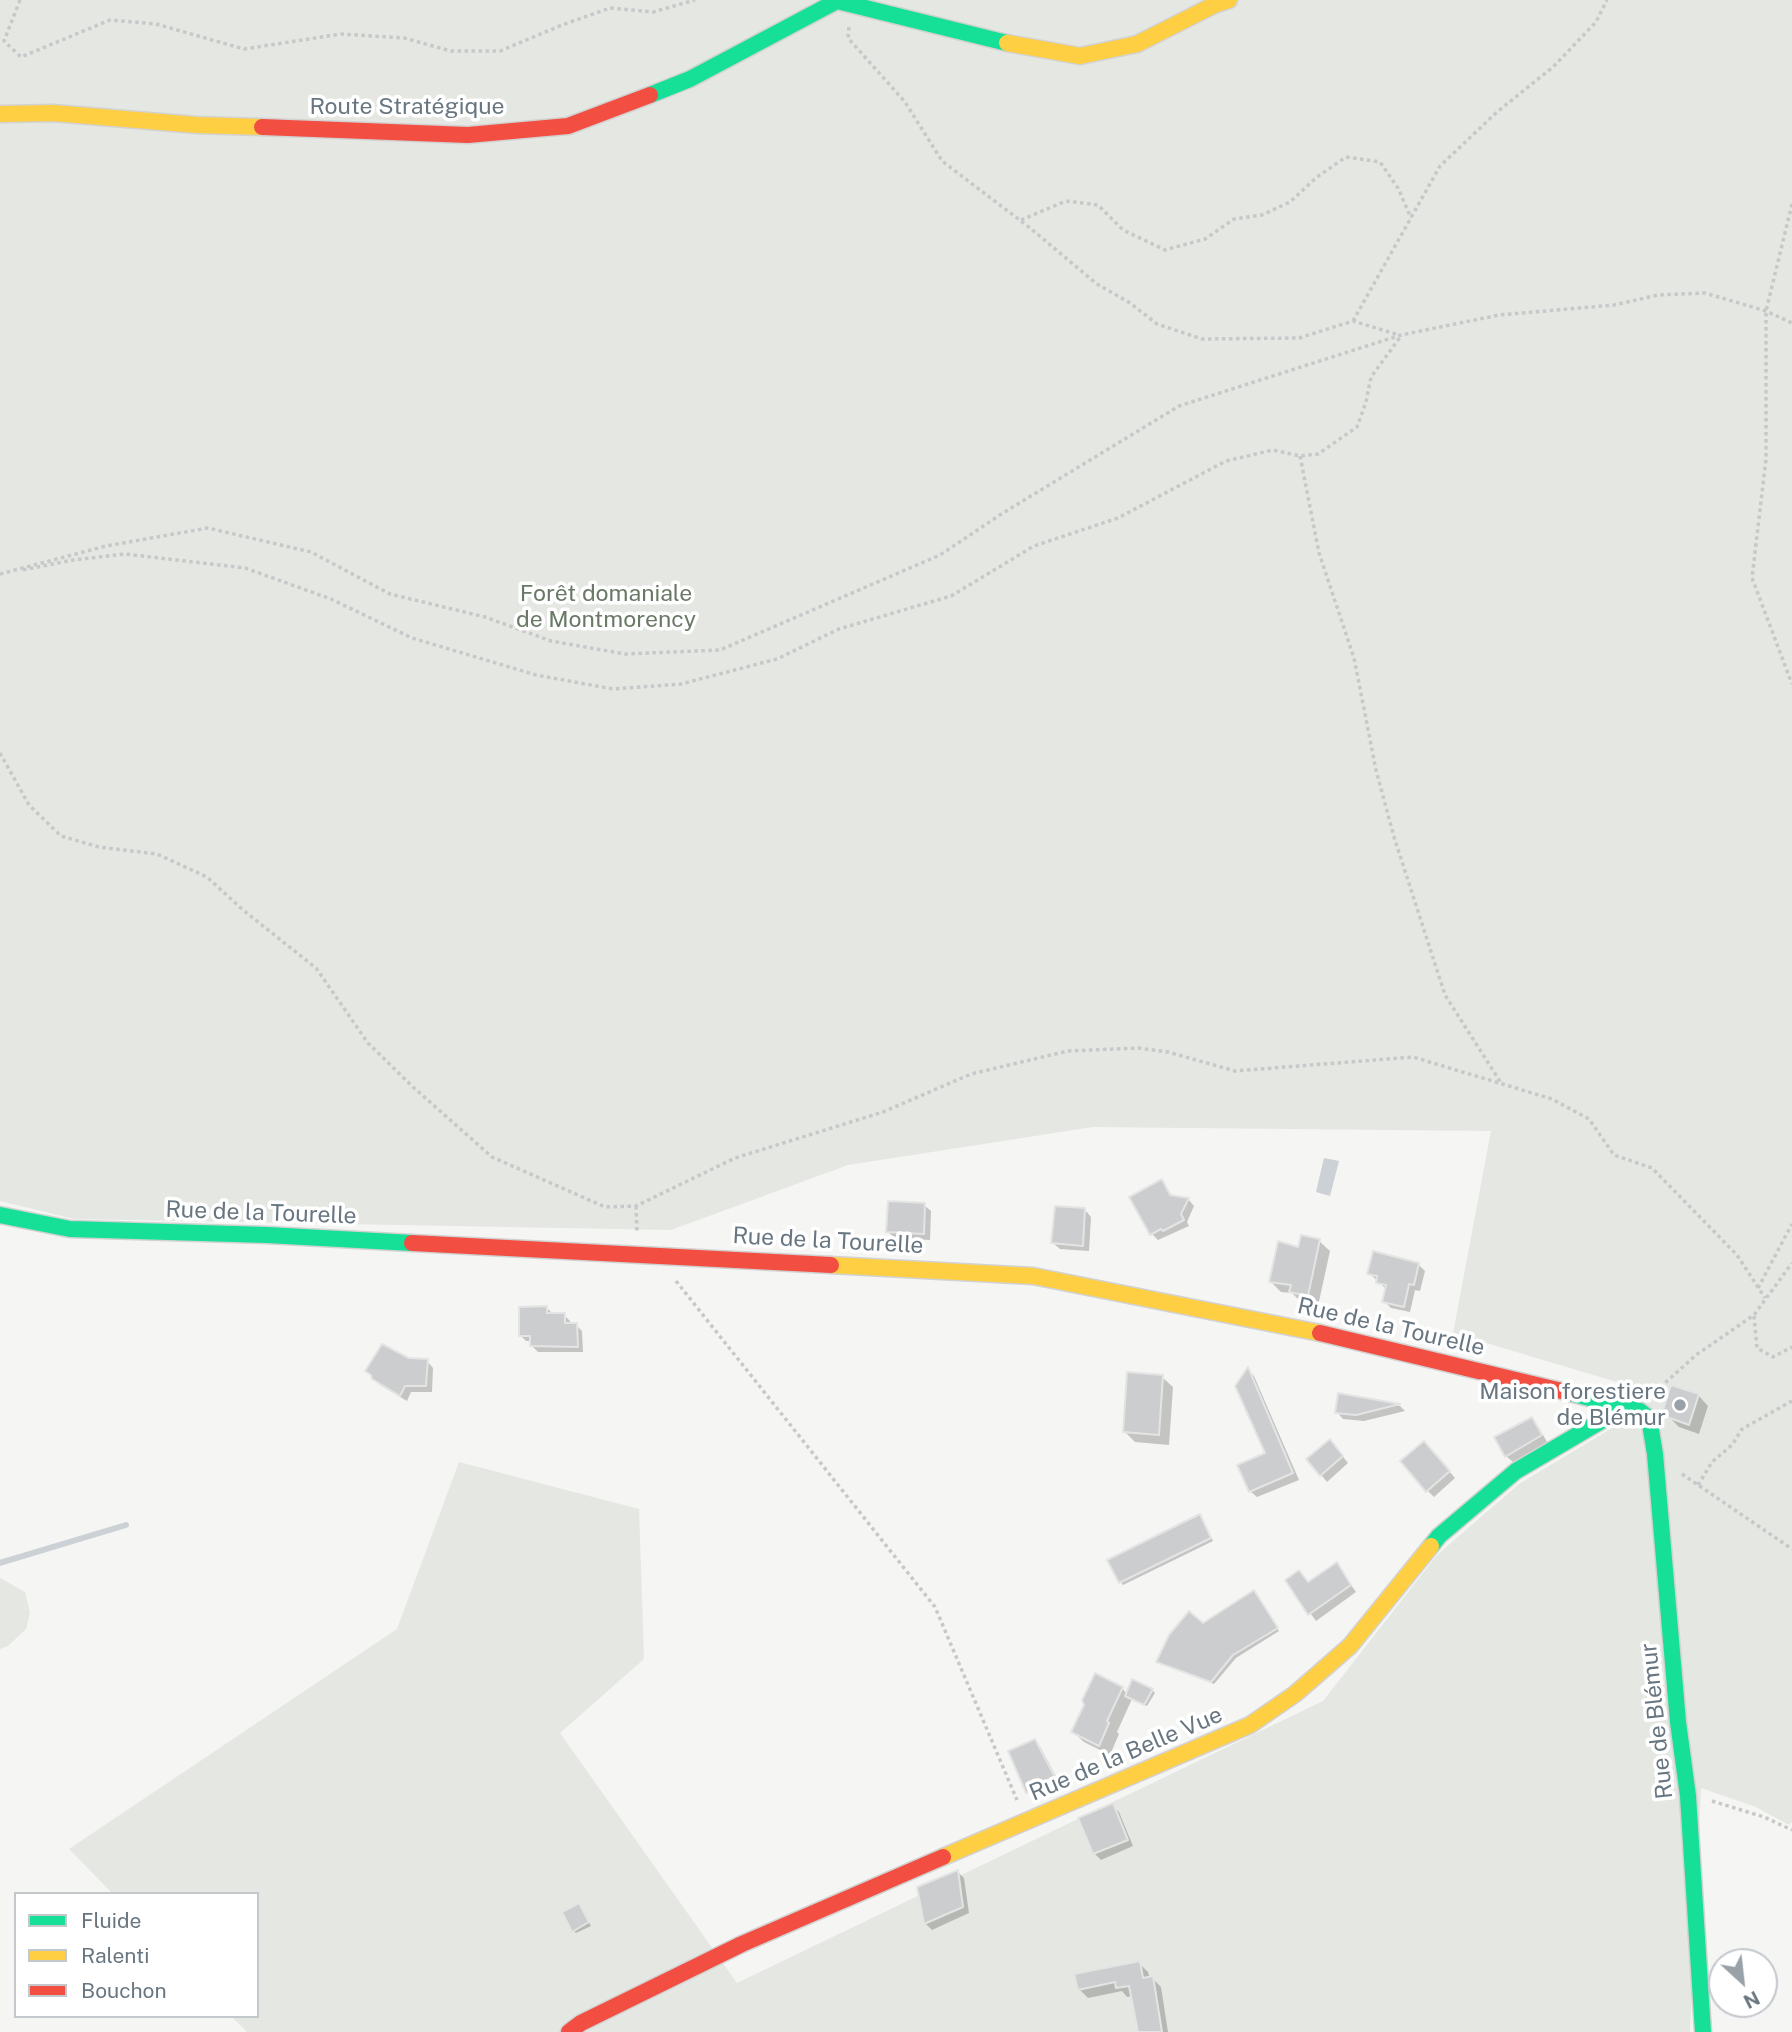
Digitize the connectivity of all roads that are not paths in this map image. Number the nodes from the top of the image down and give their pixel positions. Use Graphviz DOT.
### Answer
graph roads {
  1 [pos="1229,0"];
  2 [pos="0,114"];
  3 [pos="0,1214"];
  4 [pos="1632,1409"];
  5 [pos="569,2032"];
  6 [pos="1703,2032"];
  1 -- 2 [label="street, Route Stratégique"];
  3 -- 4 [label="street, Rue de la Tourelle"];
  4 -- 5 [label="street, Rue de la Belle Vue"];
  4 -- 6 [label="street, Rue de Blémur"];
}
